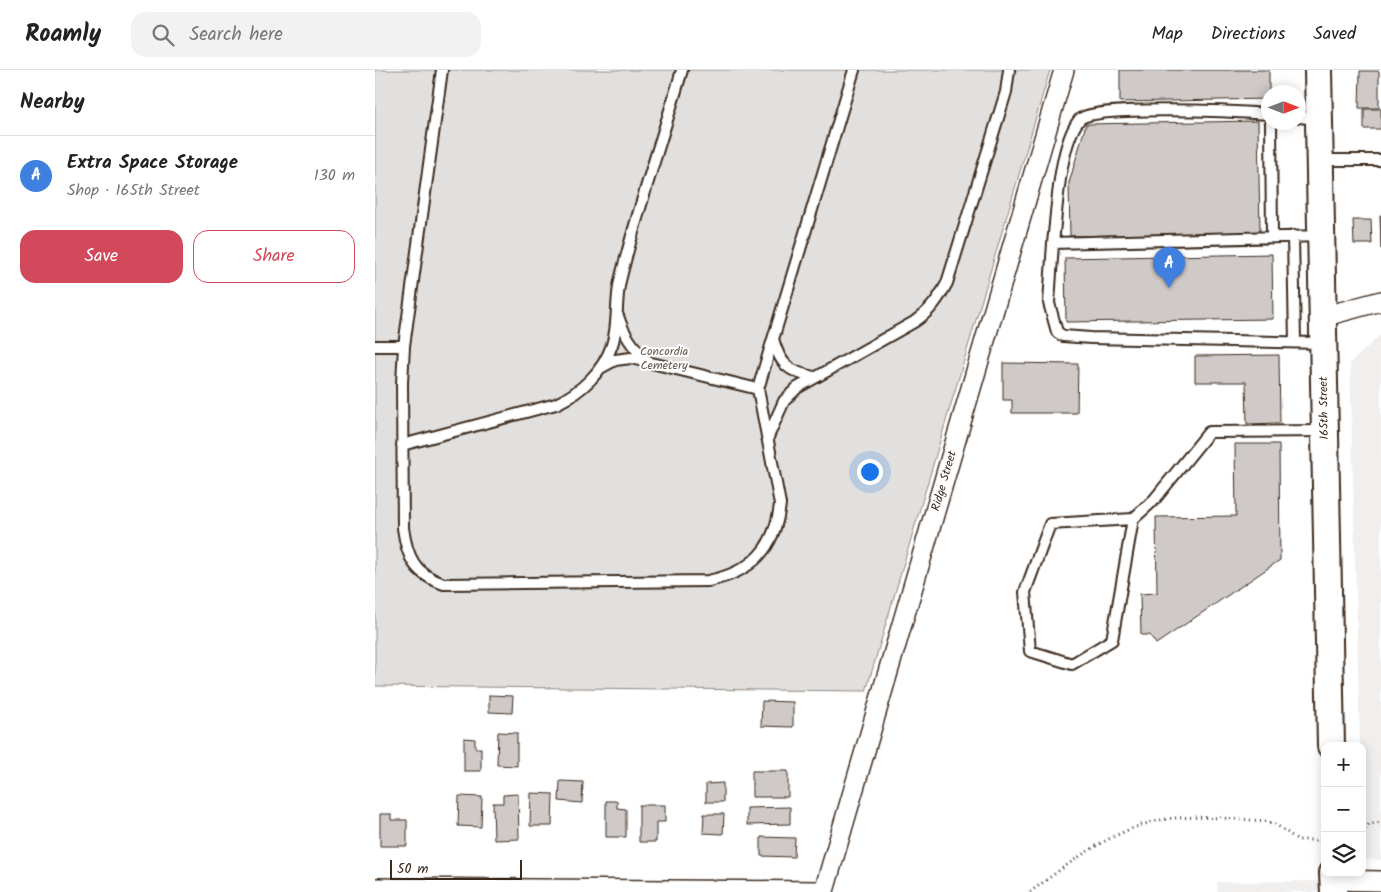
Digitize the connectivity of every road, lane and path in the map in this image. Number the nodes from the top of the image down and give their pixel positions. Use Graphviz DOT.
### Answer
graph roads {
  1 [pos="442,70"];
  2 [pos="682,70"];
  3 [pos="854,70"];
  4 [pos="1009,70"];
  5 [pos="1064,70"];
  6 [pos="1318,70"];
  7 [pos="1261,114"];
  8 [pos="1309,118"];
  9 [pos="1271,130"];
  10 [pos="1320,160"];
  11 [pos="1381,160"];
  12 [pos="1293,236"];
  13 [pos="1321,236"];
  14 [pos="1272,237"];
  15 [pos="1053,243"];
  16 [pos="1381,301"];
  17 [pos="616,308"];
  18 [pos="1322,317"];
  19 [pos="773,339"];
  20 [pos="1295,342"];
  21 [pos="1323,343"];
  22 [pos="375,346"];
  23 [pos="404,346"];
  24 [pos="647,361"];
  25 [pos="601,367"];
  26 [pos="814,377"];
  27 [pos="758,390"];
  28 [pos="1324,431"];
  29 [pos="768,437"];
  30 [pos="402,444"];
  31 [pos="1133,519"];
  32 [pos="1331,742"];
  33 [pos="1381,822"];
  34 [pos="1363,832"];
  35 [pos="1321,840"];
  36 [pos="1381,881"];
  37 [pos="1334,882"];
  38 [pos="375,888"];
  39 [pos="824,891"];
  40 [pos="1030,892"];
  1 -- 23 [label="lane"];
  2 -- 17 [label="lane"];
  3 -- 19 [label="lane"];
  4 -- 26 [label="lane"];
  5 -- 39 [label="street, Ridge Street"];
  6 -- 8 [label="main road, 165th Street"];
  7 -- 15 [label="lane"];
  8 -- 10 [label="main road, 165th Street"];
  9 -- 14 [label="lane"];
  10 -- 11 [label="lane"];
  10 -- 13 [label="main road, 165th Street"];
  12 -- 13 [label="lane"];
  12 -- 14 [label="lane"];
  12 -- 20 [label="lane"];
  13 -- 18 [label="main road, 165th Street"];
  14 -- 15 [label="lane"];
  15 -- 20 [label="lane"];
  16 -- 18 [label="street"];
  17 -- 24 [label="lane"];
  17 -- 25 [label="lane"];
  18 -- 21 [label="main road, 165th Street"];
  19 -- 26 [label="lane"];
  19 -- 27 [label="lane"];
  20 -- 21 [label="lane"];
  21 -- 28 [label="main road, 165th Street"];
  22 -- 23 [label="lane"];
  23 -- 30 [label="lane"];
  24 -- 25 [label="lane"];
  24 -- 27 [label="lane"];
  25 -- 30 [label="lane"];
  26 -- 29 [label="lane"];
  27 -- 29 [label="lane"];
  28 -- 31 [label="lane"];
  28 -- 32 [label="main road, 165th Street"];
  29 -- 30 [label="lane"];
  31 -- 31 [label="lane"];
  33 -- 34 [label="path"];
  35 -- 40 [label="path"];
  36 -- 37 [label="street"];
  38 -- 39 [label="street"];
}
